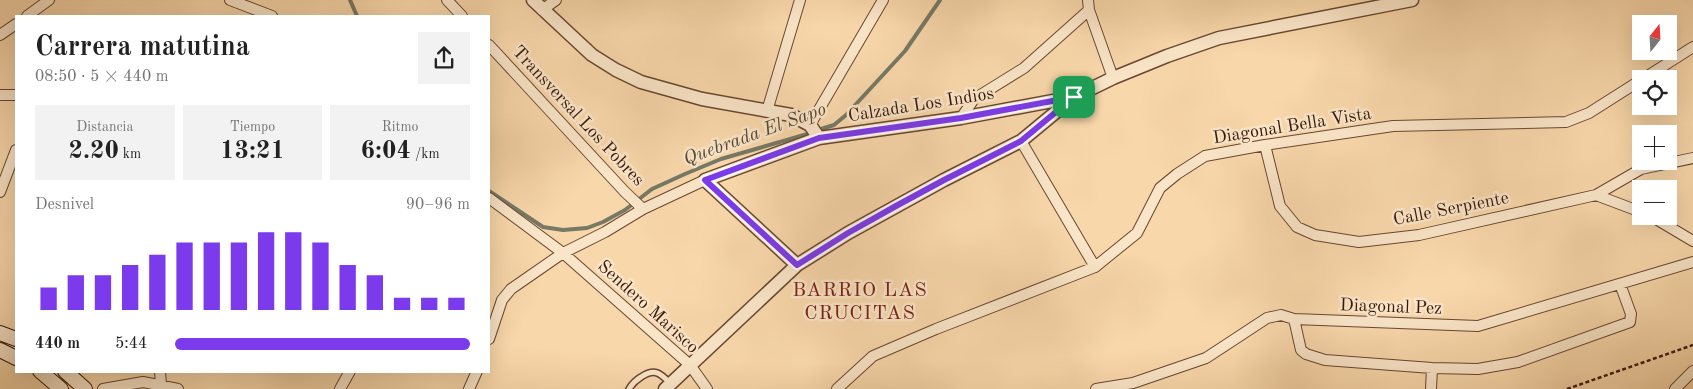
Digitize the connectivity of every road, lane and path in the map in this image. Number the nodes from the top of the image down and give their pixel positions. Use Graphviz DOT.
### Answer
graph roads {
  1 [pos="49,0"];
  2 [pos="230,0"];
  3 [pos="447,0"];
  4 [pos="533,0"];
  5 [pos="556,0"];
  6 [pos="800,0"];
  7 [pos="883,0"];
  8 [pos="1412,0"];
  9 [pos="1088,5"];
  10 [pos="542,10"];
  11 [pos="28,15"];
  12 [pos="269,15"];
  13 [pos="461,15"];
  14 [pos="15,25"];
  15 [pos="0,35"];
  16 [pos="490,46"];
  17 [pos="1693,47"];
  18 [pos="1656,70"];
  19 [pos="1113,78"];
  20 [pos="1632,85"];
  21 [pos="0,95"];
  22 [pos="15,96"];
  23 [pos="1074,97"];
  24 [pos="767,111"];
  25 [pos="961,118"];
  26 [pos="810,125"];
  27 [pos="819,138"];
  28 [pos="1021,141"];
  29 [pos="1265,145"];
  30 [pos="15,153"];
  31 [pos="1693,158"];
  32 [pos="705,180"];
  33 [pos="0,192"];
  34 [pos="1596,195"];
  35 [pos="490,199"];
  36 [pos="641,206"];
  37 [pos="1632,209"];
  38 [pos="1666,225"];
  39 [pos="1693,241"];
  40 [pos="562,253"];
  41 [pos="1693,262"];
  42 [pos="797,265"];
  43 [pos="1095,267"];
  44 [pos="1620,284"];
  45 [pos="1294,319"];
  46 [pos="0,333"];
  47 [pos="490,336"];
  48 [pos="15,339"];
  49 [pos="1693,345"];
  50 [pos="0,350"];
  51 [pos="15,358"];
  52 [pos="690,365"];
  53 [pos="1432,368"];
  54 [pos="1693,371"];
  55 [pos="42,373"];
  56 [pos="67,373"];
  57 [pos="160,373"];
  58 [pos="349,373"];
  59 [pos="476,373"];
  60 [pos="161,386"];
  61 [pos="668,386"];
  62 [pos="61,389"];
  63 [pos="85,389"];
  64 [pos="103,389"];
  65 [pos="178,389"];
  66 [pos="340,389"];
  67 [pos="469,389"];
  68 [pos="629,389"];
  69 [pos="708,389"];
  70 [pos="837,389"];
  71 [pos="1096,389"];
  72 [pos="1431,389"];
  73 [pos="1567,389"];
  74 [pos="1675,389"];
  1 -- 11 [label="street"];
  2 -- 12 [label="street"];
  3 -- 13 [label="street"];
  4 -- 10 [label="street"];
  5 -- 10 [label="street"];
  6 -- 24 [label="street"];
  7 -- 26 [label="street"];
  8 -- 19 [label="street, Calzada Los Indios"];
  9 -- 19 [label="street"];
  9 -- 25 [label="street"];
  10 -- 24 [label="street"];
  14 -- 15 [label="street"];
  16 -- 36 [label="street, Transversal Los Pobres"];
  17 -- 18 [label="street, Diagonal Bella Vista"];
  19 -- 23 [label="street, Calzada Los Indios"];
  20 -- 29 [label="street, Diagonal Bella Vista"];
  21 -- 22 [label="street"];
  23 -- 25 [label="street, Calzada Los Indios"];
  23 -- 28 [label="street"];
  24 -- 26 [label="street"];
  25 -- 27 [label="street, Calzada Los Indios"];
  26 -- 27 [label="street"];
  27 -- 32 [label="street, Calzada Los Indios"];
  28 -- 42 [label="street"];
  28 -- 43 [label="street"];
  29 -- 34 [label="street, Calle Serpiente"];
  29 -- 43 [label="street, Diagonal Bella Vista"];
  30 -- 33 [label="street"];
  31 -- 34 [label="street, Calle Serpiente"];
  32 -- 36 [label="street, Calzada Los Indios"];
  32 -- 42 [label="street"];
  34 -- 37 [label="street"];
  35 -- 40 [label="street, Sendero Marisco"];
  36 -- 40 [label="street, Calzada Los Indios"];
  38 -- 39 [label="street"];
  40 -- 47 [label="street, Calzada Los Indios"];
  40 -- 52 [label="street, Sendero Marisco"];
  41 -- 44 [label="street, Diagonal Pez"];
  42 -- 52 [label="street"];
  43 -- 70 [label="street, Diagonal Bella Vista"];
  44 -- 45 [label="street, Diagonal Pez"];
  44 -- 53 [label="street"];
  45 -- 53 [label="street"];
  45 -- 71 [label="street, Diagonal Pez"];
  46 -- 48 [label="main road"];
  49 -- 73 [label="path"];
  50 -- 51 [label="main road"];
  52 -- 61 [label="street"];
  52 -- 69 [label="street, Sendero Marisco"];
  53 -- 72 [label="street"];
  54 -- 74 [label="street"];
  55 -- 62 [label="main road"];
  56 -- 63 [label="main road"];
  57 -- 60 [label="street"];
  58 -- 66 [label="street"];
  59 -- 67 [label="street"];
  60 -- 64 [label="street"];
  60 -- 65 [label="street"];
  61 -- 68 [label="lane"];
}
